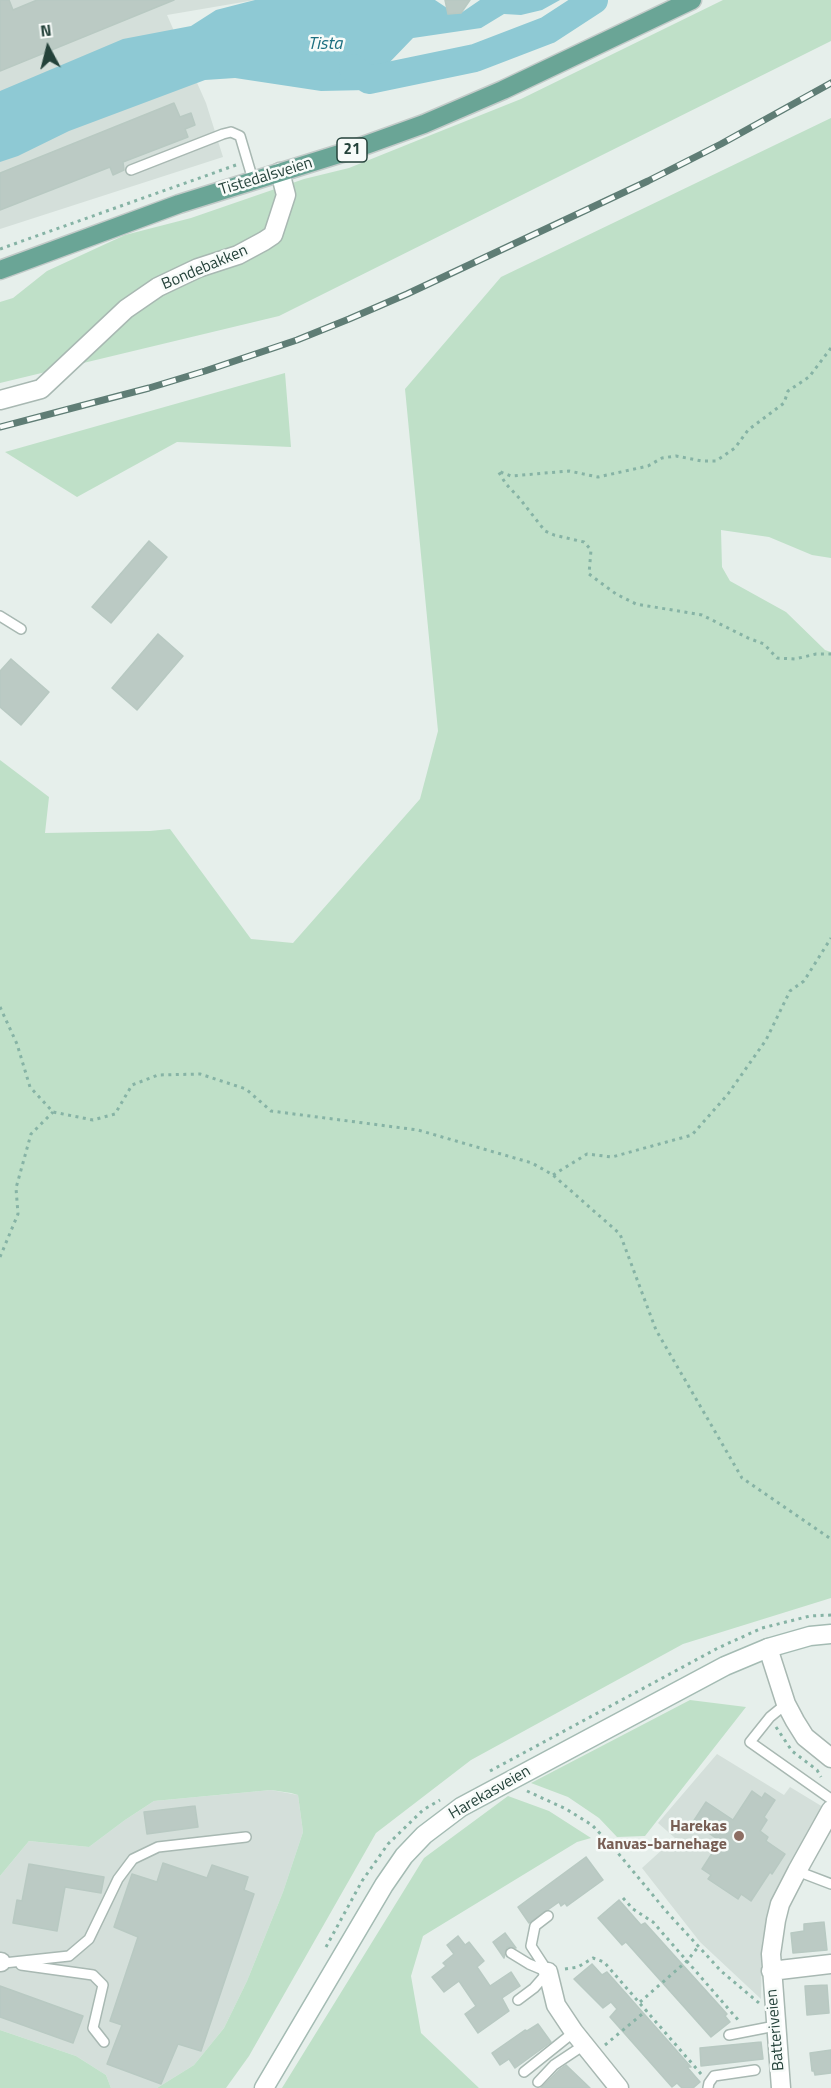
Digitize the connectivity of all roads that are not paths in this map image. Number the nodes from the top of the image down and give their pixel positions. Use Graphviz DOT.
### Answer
graph roads {
  1 [pos="692,0"];
  2 [pos="131,170"];
  3 [pos="280,172"];
  4 [pos="253,180"];
  5 [pos="0,270"];
  6 [pos="0,400"];
  7 [pos="0,616"];
  8 [pos="21,629"];
  9 [pos="831,1634"];
  10 [pos="768,1648"];
  11 [pos="786,1704"];
  12 [pos="831,1758"];
  13 [pos="831,1799"];
  14 [pos="831,1810"];
  15 [pos="246,1837"];
  16 [pos="796,1871"];
  17 [pos="831,1884"];
  18 [pos="548,1916"];
  19 [pos="511,1953"];
  20 [pos="2,1962"];
  21 [pos="831,1964"];
  22 [pos="771,1971"];
  23 [pos="548,1972"];
  24 [pos="518,2000"];
  25 [pos="774,2018"];
  26 [pos="729,2035"];
  27 [pos="104,2042"];
  28 [pos="583,2044"];
  29 [pos="755,2070"];
  30 [pos="524,2072"];
  31 [pos="538,2082"];
  32 [pos="614,2086"];
  33 [pos="709,2086"];
  34 [pos="264,2088"];
  35 [pos="781,2088"];
  1 -- 3 [label="main road, Tistedalsveien / 21"];
  2 -- 4 [label="lane"];
  3 -- 4 [label="main road, Tistedalsveien / 21"];
  3 -- 6 [label="street, Bondebakken"];
  4 -- 5 [label="main road, Tistedalsveien / 21"];
  7 -- 8 [label="lane"];
  9 -- 10 [label="street, Harekasveien"];
  10 -- 11 [label="street"];
  10 -- 34 [label="street, Harekasveien"];
  11 -- 12 [label="street"];
  11 -- 13 [label="lane"];
  14 -- 16 [label="street, Batteriveien"];
  15 -- 20 [label="lane"];
  16 -- 17 [label="lane"];
  16 -- 22 [label="street, Batteriveien"];
  18 -- 23 [label="lane"];
  19 -- 23 [label="lane"];
  20 -- 27 [label="lane"];
  21 -- 22 [label="street, Batteriveien"];
  22 -- 25 [label="street, Batteriveien"];
  23 -- 24 [label="lane"];
  23 -- 28 [label="street"];
  25 -- 26 [label="lane"];
  25 -- 35 [label="street, Batteriveien"];
  28 -- 30 [label="lane"];
  28 -- 31 [label="lane"];
  28 -- 32 [label="street"];
  29 -- 33 [label="lane"];
}
